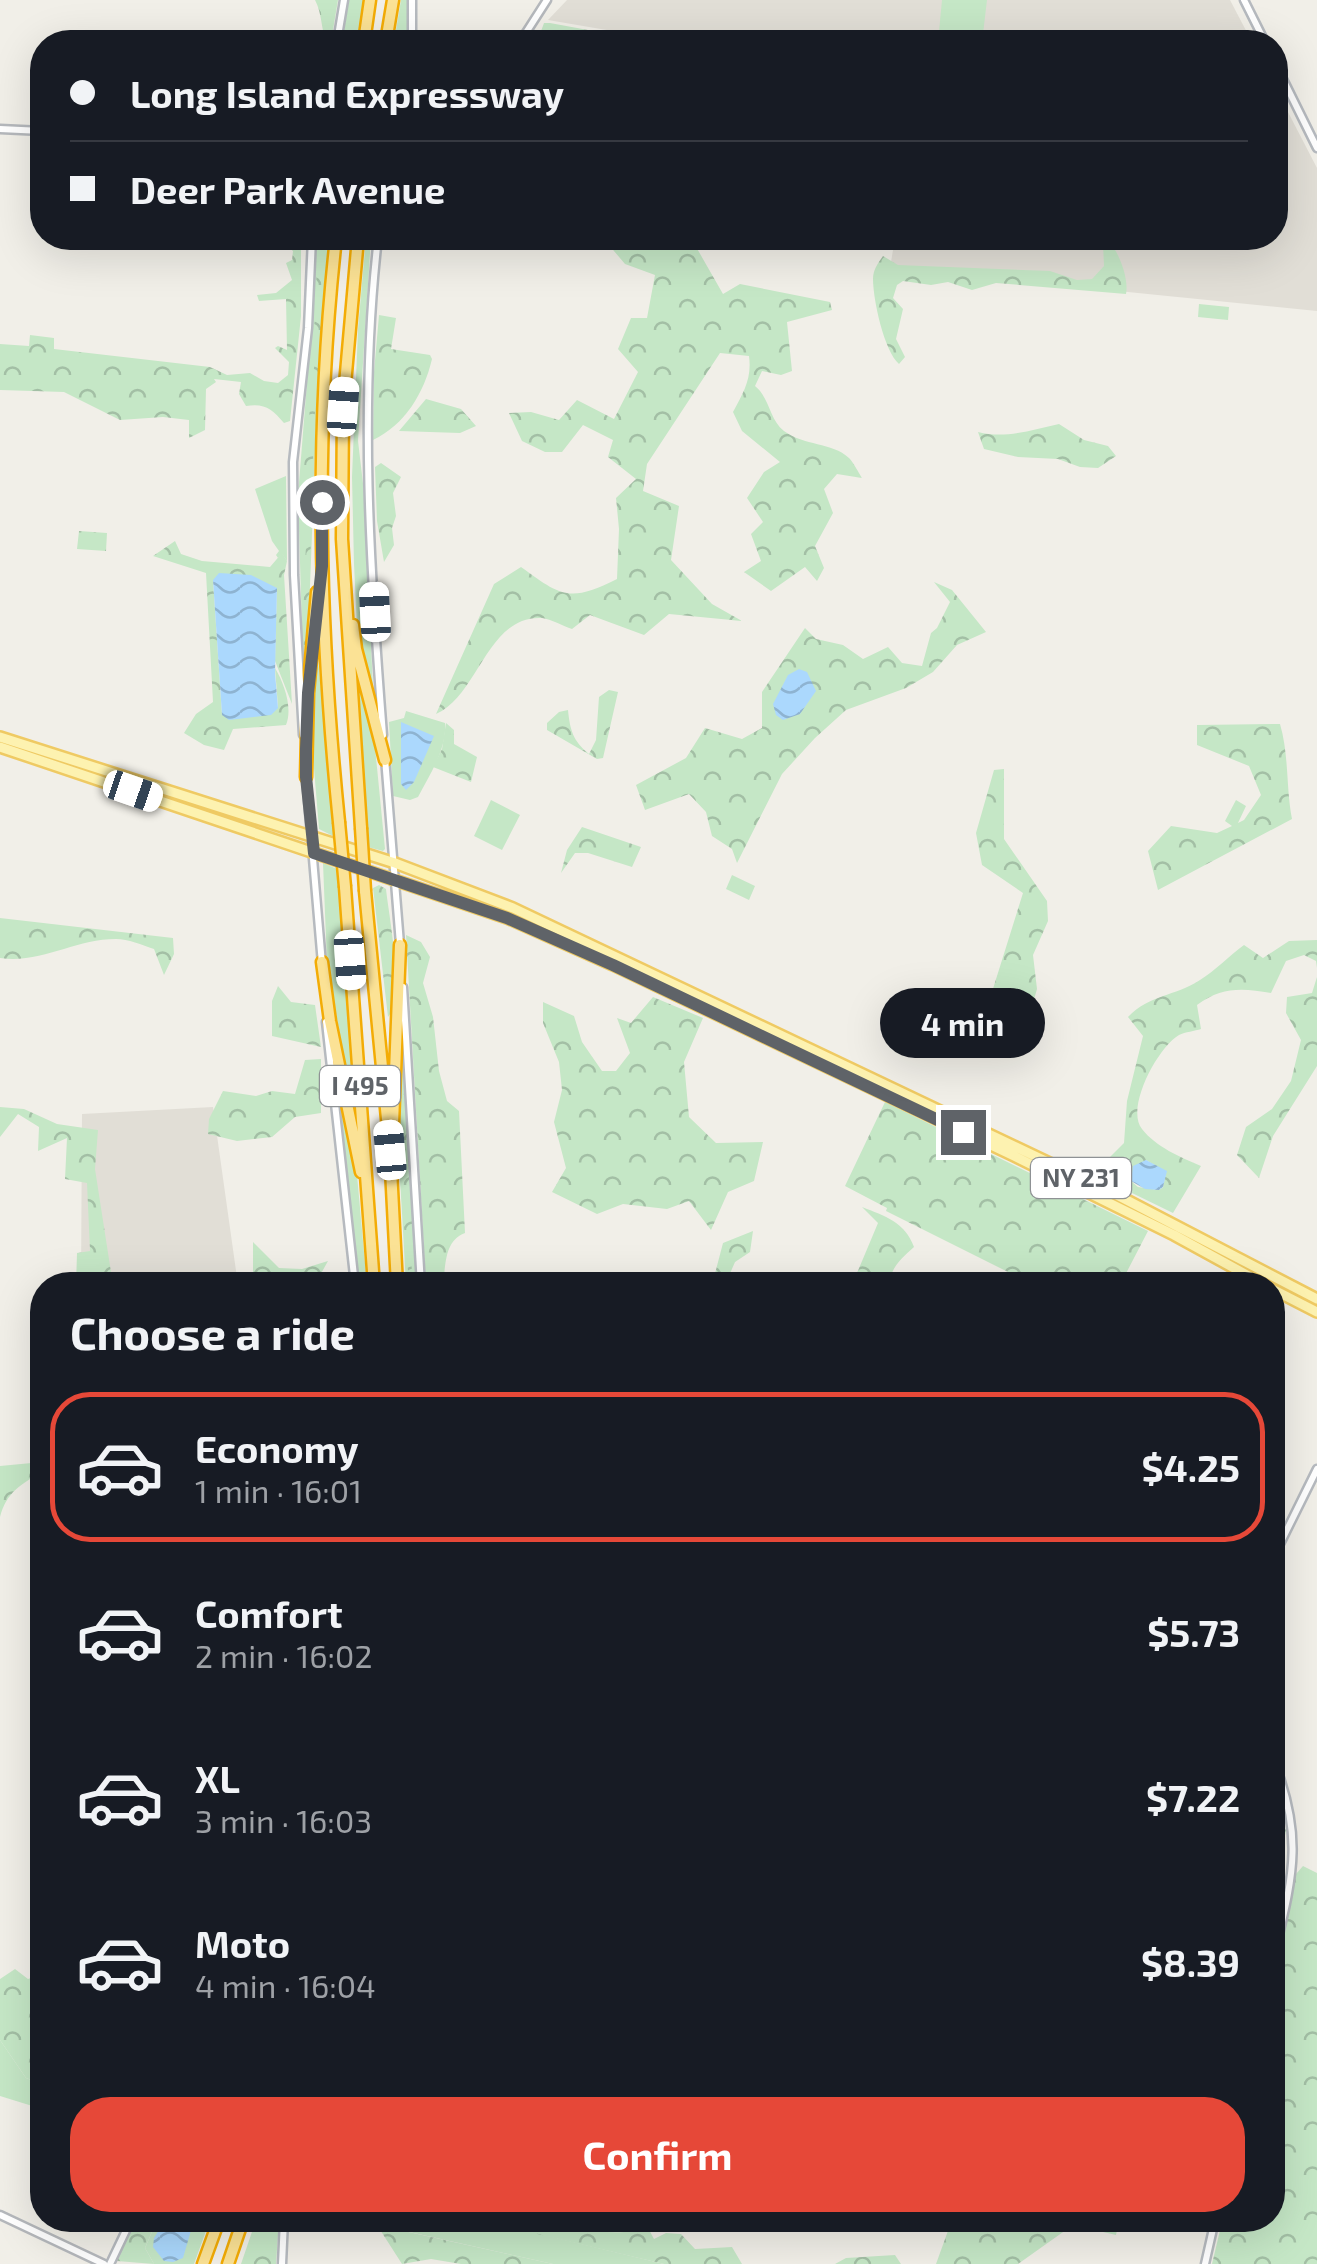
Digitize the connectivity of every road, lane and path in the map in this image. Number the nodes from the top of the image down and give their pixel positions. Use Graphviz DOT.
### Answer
graph roads {
  1 [pos="344,0"];
  2 [pos="370,0"];
  3 [pos="393,0"];
  4 [pos="412,0"];
  5 [pos="548,0"];
  6 [pos="1244,0"];
  7 [pos="339,30"];
  8 [pos="366,30"];
  9 [pos="388,30"];
  10 [pos="412,30"];
  11 [pos="528,30"];
  12 [pos="1258,30"];
  13 [pos="1288,90"];
  14 [pos="0,128"];
  15 [pos="30,130"];
  16 [pos="1317,148"];
  17 [pos="311,250"];
  18 [pos="335,250"];
  19 [pos="357,250"];
  20 [pos="377,250"];
  21 [pos="342,539"];
  22 [pos="322,566"];
  23 [pos="0,737"];
  24 [pos="0,747"];
  25 [pos="385,760"];
  26 [pos="306,777"];
  27 [pos="314,836"];
  28 [pos="314,853"];
  29 [pos="395,863"];
  30 [pos="397,881"];
  31 [pos="400,945"];
  32 [pos="322,962"];
  33 [pos="390,1150"];
  34 [pos="353,1272"];
  35 [pos="373,1272"];
  36 [pos="373,1272"];
  37 [pos="396,1272"];
  38 [pos="420,1272"];
  39 [pos="1240,1272"];
  40 [pos="1265,1272"];
  41 [pos="1285,1282"];
  42 [pos="1285,1296"];
  43 [pos="1317,1299"];
  44 [pos="1317,1312"];
  45 [pos="1317,1469"];
  46 [pos="1285,1534"];
  47 [pos="1285,1788"];
  48 [pos="1285,1895"];
  49 [pos="0,2214"];
  50 [pos="30,2228"];
  51 [pos="39,2232"];
  52 [pos="124,2232"];
  53 [pos="215,2232"];
  54 [pos="239,2232"];
  55 [pos="283,2232"];
  56 [pos="1213,2232"];
  57 [pos="107,2264"];
  58 [pos="204,2264"];
  59 [pos="228,2264"];
  60 [pos="282,2264"];
  61 [pos="1206,2264"];
  1 -- 7 [label="main road"];
  2 -- 8 [label="highway"];
  3 -- 9 [label="highway"];
  4 -- 10 [label="main road"];
  5 -- 11 [label="main road"];
  6 -- 12 [label="main road"];
  13 -- 16 [label="main road"];
  14 -- 15 [label="main road"];
  17 -- 26 [label="main road"];
  18 -- 22 [label="highway, I 495"];
  19 -- 21 [label="highway, I 495"];
  20 -- 25 [label="main road"];
  21 -- 25 [label="highway"];
  21 -- 33 [label="highway, I 495, bridge"];
  22 -- 26 [label="highway"];
  22 -- 35 [label="highway, I 495, bridge"];
  23 -- 27 [label="main road, NY 231"];
  24 -- 28 [label="main road, NY 231"];
  25 -- 29 [label="main road"];
  26 -- 27 [label="main road"];
  27 -- 28 [label="main road"];
  27 -- 29 [label="main road, NY 231"];
  28 -- 30 [label="main road, NY 231"];
  28 -- 32 [label="main road"];
  29 -- 30 [label="main road"];
  29 -- 40 [label="main road, NY 231"];
  30 -- 31 [label="main road"];
  30 -- 39 [label="main road, NY 231"];
  31 -- 33 [label="highway"];
  31 -- 38 [label="main road"];
  32 -- 34 [label="main road"];
  32 -- 36 [label="highway"];
  33 -- 37 [label="highway, I 495"];
  41 -- 43 [label="main road, NY 231"];
  42 -- 44 [label="main road"];
  45 -- 46 [label="main road"];
  47 -- 48 [label="main road"];
  49 -- 50 [label="main road"];
  51 -- 57 [label="main road"];
  52 -- 57 [label="main road"];
  53 -- 58 [label="highway"];
  54 -- 59 [label="highway"];
  55 -- 60 [label="main road"];
  56 -- 61 [label="main road"];
}
